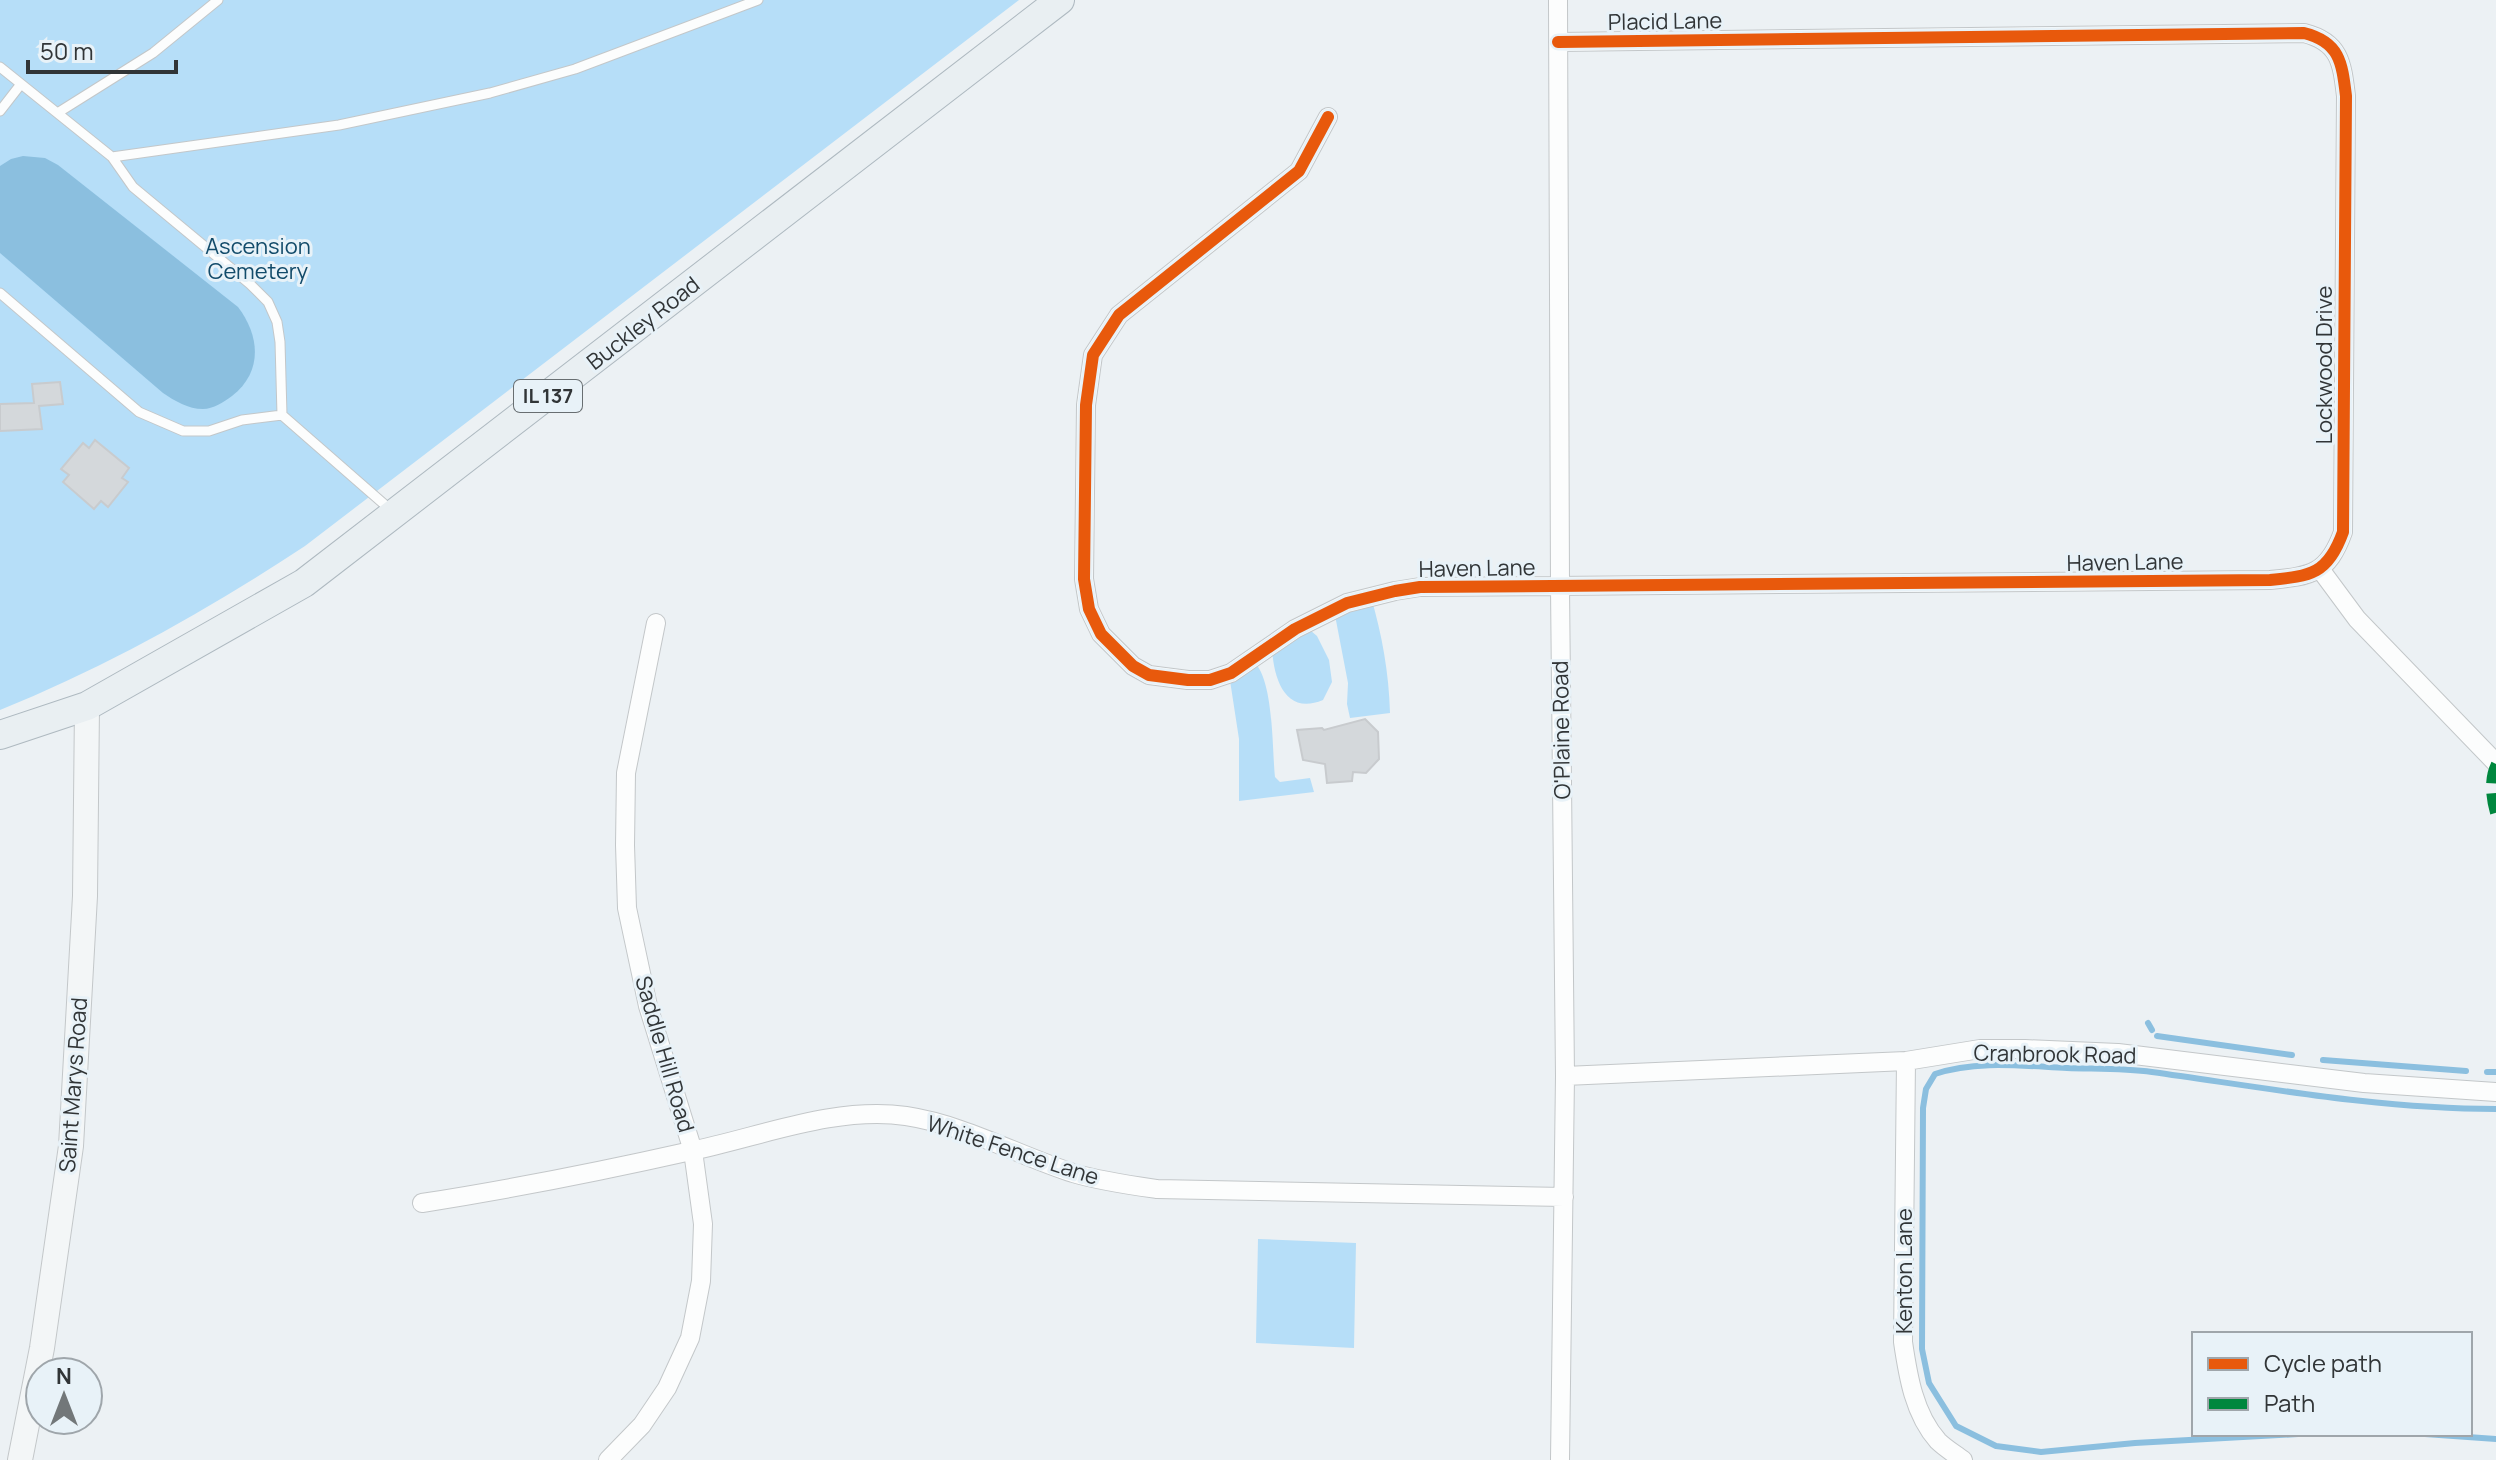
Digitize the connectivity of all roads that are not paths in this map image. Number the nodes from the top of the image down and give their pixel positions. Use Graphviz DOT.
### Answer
graph roads {
  1 [pos="218,0"];
  2 [pos="758,0"];
  3 [pos="1060,0"];
  4 [pos="1558,0"];
  5 [pos="1558,42"];
  6 [pos="0,67"];
  7 [pos="21,84"];
  8 [pos="0,111"];
  9 [pos="59,112"];
  10 [pos="1328,117"];
  11 [pos="2346,153"];
  12 [pos="112,157"];
  13 [pos="0,293"];
  14 [pos="282,415"];
  15 [pos="395,514"];
  16 [pos="2320,569"];
  17 [pos="1560,588"];
  18 [pos="656,623"];
  19 [pos="87,706"];
  20 [pos="0,735"];
  21 [pos="2496,763"];
  22 [pos="1906,1061"];
  23 [pos="1565,1076"];
  24 [pos="2496,1092"];
  25 [pos="693,1151"];
  26 [pos="1564,1197"];
  27 [pos="422,1203"];
  28 [pos="20,1460"];
  29 [pos="608,1460"];
  30 [pos="1560,1460"];
  31 [pos="1963,1460"];
  1 -- 9 [label="lane"];
  2 -- 12 [label="lane"];
  3 -- 15 [label="main road, Buckley Road / IL 137"];
  4 -- 5 [label="street, O'Plaine Road"];
  5 -- 11 [label="street, Placid Lane"];
  5 -- 17 [label="street, O'Plaine Road"];
  6 -- 7 [label="lane"];
  7 -- 8 [label="lane"];
  7 -- 9 [label="lane"];
  9 -- 12 [label="lane"];
  10 -- 17 [label="street, Haven Lane"];
  11 -- 16 [label="street, Lockwood Drive"];
  12 -- 14 [label="lane"];
  13 -- 14 [label="lane"];
  14 -- 15 [label="lane"];
  15 -- 19 [label="main road, Buckley Road / IL 137"];
  16 -- 17 [label="street, Haven Lane"];
  16 -- 21 [label="street"];
  17 -- 23 [label="street, O'Plaine Road"];
  18 -- 25 [label="street, Saddle Hill Road"];
  19 -- 20 [label="main road, Buckley Road / IL 137"];
  19 -- 28 [label="main road, Saint Marys Road"];
  22 -- 23 [label="street, Cranbrook Road"];
  22 -- 24 [label="street, Cranbrook Road"];
  22 -- 31 [label="street, Kenton Lane"];
  23 -- 26 [label="street, O'Plaine Road"];
  25 -- 26 [label="street, White Fence Lane"];
  25 -- 27 [label="street, White Fence Lane"];
  25 -- 29 [label="street, Saddle Hill Road"];
  26 -- 30 [label="street, O'Plaine Road"];
}
